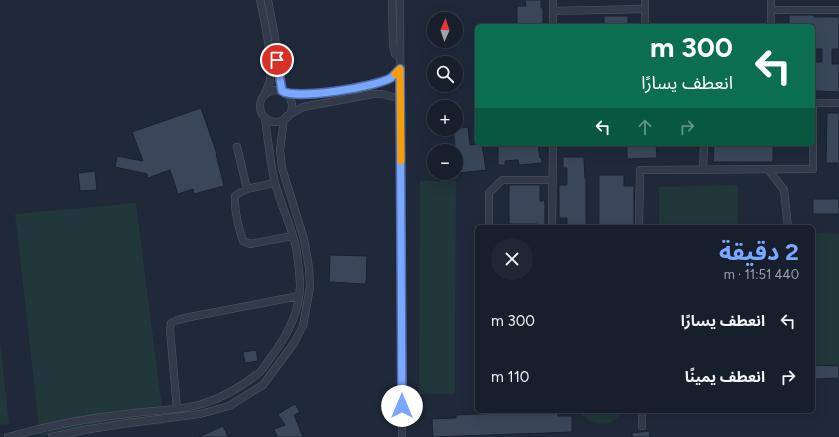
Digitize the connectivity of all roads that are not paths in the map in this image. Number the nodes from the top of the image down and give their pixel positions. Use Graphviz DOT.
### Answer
graph roads {
  1 [pos="260,0"];
  2 [pos="268,0"];
  3 [pos="392,0"];
  4 [pos="400,0"];
  5 [pos="554,0"];
  6 [pos="645,0"];
  7 [pos="771,0"];
  8 [pos="645,9"];
  9 [pos="771,10"];
  10 [pos="839,10"];
  11 [pos="554,11"];
  12 [pos="554,24"];
  13 [pos="645,24"];
  14 [pos="771,24"];
  15 [pos="400,58"];
  16 [pos="400,69"];
  17 [pos="284,92"];
  18 [pos="264,95"];
  19 [pos="401,99"];
  20 [pos="815,103"];
  21 [pos="839,103"];
  22 [pos="286,117"];
  23 [pos="265,118"];
  24 [pos="553,146"];
  25 [pos="704,146"];
  26 [pos="813,146"];
  27 [pos="237,147"];
  28 [pos="768,169"];
  29 [pos="704,170"];
  30 [pos="552,180"];
  31 [pos="275,183"];
  32 [pos="247,189"];
  33 [pos="489,225"];
  34 [pos="552,225"];
  35 [pos="639,225"];
  36 [pos="788,225"];
  37 [pos="292,236"];
  38 [pos="299,296"];
  39 [pos="178,408"];
  40 [pos="642,413"];
  41 [pos="642,426"];
  42 [pos="8,437"];
  43 [pos="52,437"];
  44 [pos="402,437"];
  1 -- 18 [label="street"];
  2 -- 17 [label="street"];
  3 -- 15 [label="street"];
  4 -- 15 [label="street"];
  5 -- 11 [label="street"];
  6 -- 8 [label="street"];
  7 -- 9 [label="street"];
  8 -- 11 [label="street"];
  8 -- 13 [label="street"];
  9 -- 10 [label="street"];
  9 -- 14 [label="street"];
  11 -- 12 [label="street"];
  15 -- 16 [label="street"];
  16 -- 17 [label="street"];
  16 -- 19 [label="street"];
  17 -- 18 [label="street"];
  17 -- 22 [label="street"];
  18 -- 23 [label="street"];
  19 -- 22 [label="street"];
  19 -- 44 [label="street"];
  20 -- 21 [label="street"];
  22 -- 23 [label="street"];
  22 -- 43 [label="street"];
  23 -- 31 [label="street"];
  24 -- 30 [label="street"];
  25 -- 29 [label="street"];
  26 -- 28 [label="street"];
  27 -- 32 [label="street"];
  28 -- 29 [label="street"];
  28 -- 36 [label="street"];
  29 -- 35 [label="street"];
  30 -- 33 [label="street"];
  30 -- 34 [label="street"];
  31 -- 32 [label="street"];
  31 -- 37 [label="street"];
  32 -- 37 [label="street"];
  37 -- 38 [label="street"];
  38 -- 39 [label="street"];
  38 -- 39 [label="street"];
  39 -- 42 [label="street"];
  40 -- 41 [label="street"];
}
